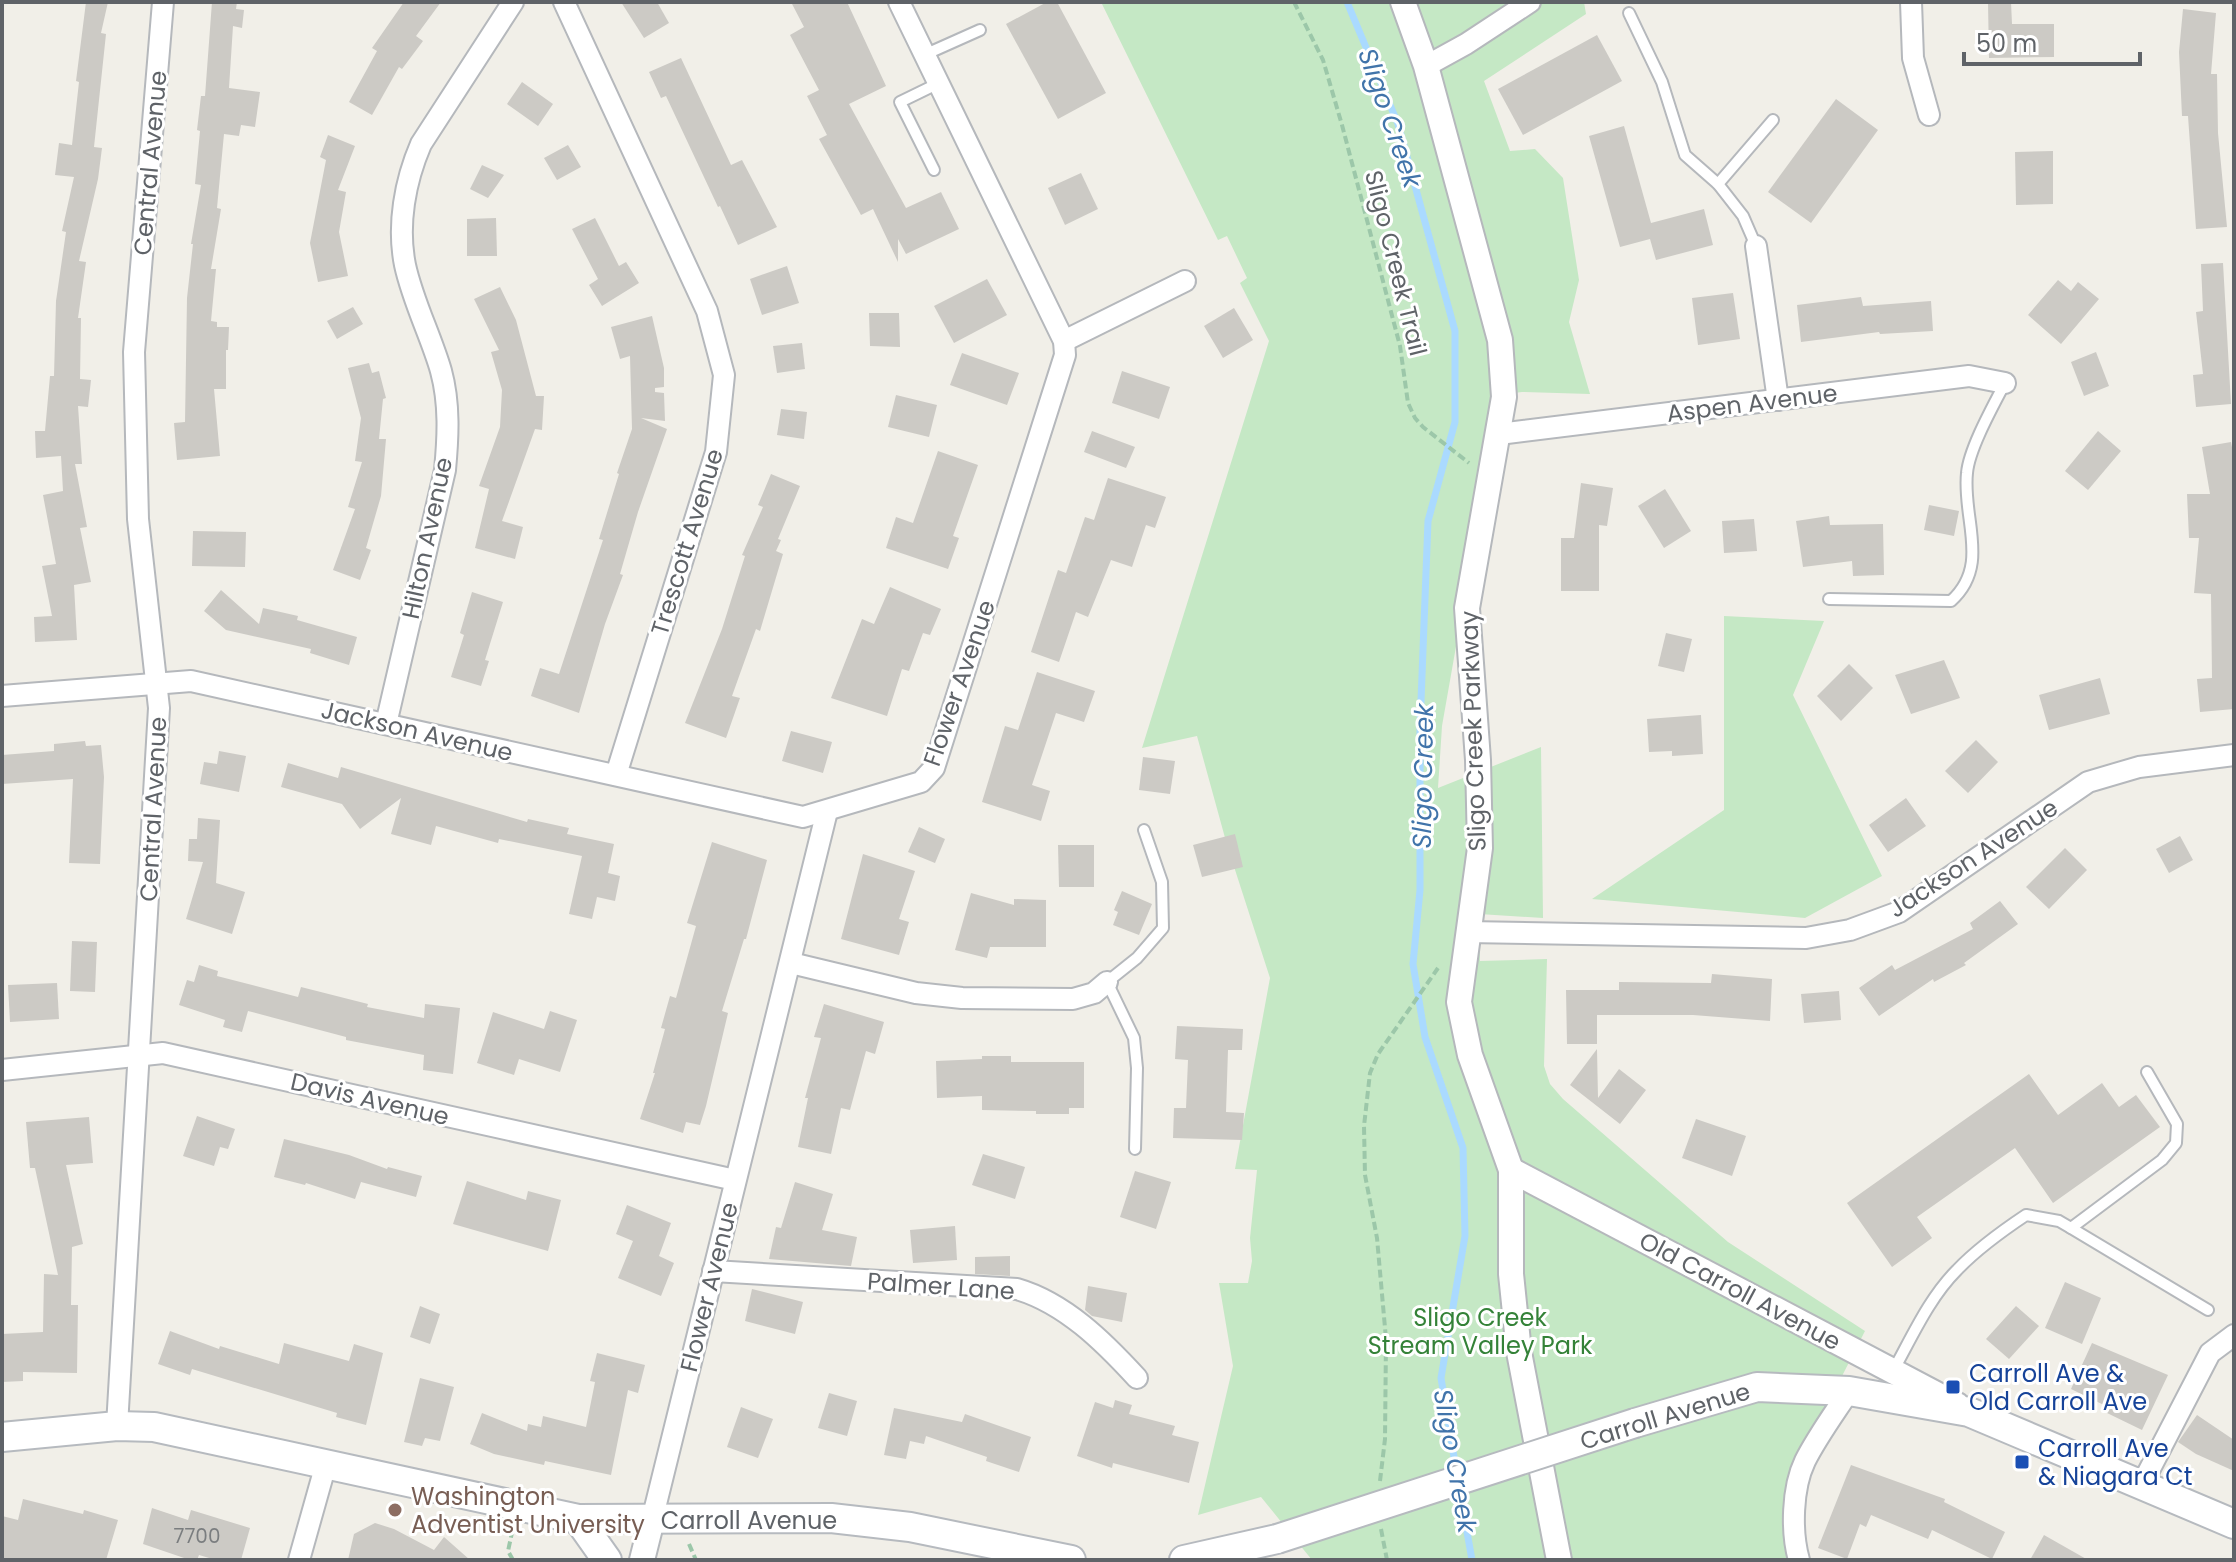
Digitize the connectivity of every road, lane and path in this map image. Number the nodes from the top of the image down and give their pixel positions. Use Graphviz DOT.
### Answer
graph roads {
  1 [pos="163,2"];
  2 [pos="513,2"];
  3 [pos="564,2"];
  4 [pos="899,2"];
  5 [pos="1294,2"];
  6 [pos="1403,2"];
  7 [pos="1530,2"];
  8 [pos="1911,2"];
  9 [pos="1629,13"];
  10 [pos="980,30"];
  11 [pos="924,55"];
  12 [pos="1426,66"];
  13 [pos="939,83"];
  14 [pos="1929,115"];
  15 [pos="1773,120"];
  16 [pos="934,170"];
  17 [pos="1718,184"];
  18 [pos="1756,246"];
  19 [pos="1185,281"];
  20 [pos="1064,341"];
  21 [pos="2005,383"];
  22 [pos="1778,400"];
  23 [pos="1499,434"];
  24 [pos="1473,466"];
  25 [pos="1829,599"];
  26 [pos="155,682"];
  27 [pos="2,696"];
  28 [pos="386,724"];
  29 [pos="2234,755"];
  30 [pos="616,775"];
  31 [pos="827,811"];
  32 [pos="1144,830"];
  33 [pos="1467,932"];
  34 [pos="791,963"];
  35 [pos="1433,977"];
  36 [pos="1107,982"];
  37 [pos="138,1056"];
  38 [pos="2,1070"];
  39 [pos="2147,1072"];
  40 [pos="1135,1149"];
  41 [pos="1511,1170"];
  42 [pos="735,1180"];
  43 [pos="2071,1228"];
  44 [pos="713,1271"];
  45 [pos="2208,1310"];
  46 [pos="2234,1335"];
  47 [pos="1893,1371"];
  48 [pos="1137,1378"];
  49 [pos="1849,1391"];
  50 [pos="1969,1412"];
  51 [pos="117,1426"];
  52 [pos="2,1437"];
  53 [pos="326,1464"];
  54 [pos="2141,1486"];
  55 [pos="1379,1494"];
  56 [pos="578,1519"];
  57 [pos="652,1520"];
  58 [pos="1380,1521"];
  59 [pos="2234,1524"];
  60 [pos="513,1528"];
  61 [pos="679,1546"];
  62 [pos="1066,1559"];
  63 [pos="299,1560"];
  64 [pos="513,1560"];
  65 [pos="607,1560"];
  66 [pos="642,1560"];
  67 [pos="696,1560"];
  68 [pos="1184,1560"];
  69 [pos="1387,1560"];
  70 [pos="1559,1560"];
  71 [pos="1799,1560"];
  1 -- 26 [label="street, Central Avenue"];
  2 -- 28 [label="street, Hilton Avenue"];
  3 -- 30 [label="street, Trescott Avenue"];
  4 -- 11 [label="street"];
  5 -- 24 [label="path, Sligo Creek Trail"];
  6 -- 12 [label="street, Sligo Creek Parkway"];
  7 -- 12 [label="street"];
  8 -- 14 [label="street"];
  9 -- 17 [label="lane"];
  10 -- 11 [label="lane"];
  11 -- 13 [label="street"];
  12 -- 23 [label="street, Sligo Creek Parkway"];
  13 -- 16 [label="lane"];
  13 -- 20 [label="street"];
  15 -- 17 [label="lane"];
  17 -- 18 [label="lane"];
  18 -- 22 [label="street"];
  19 -- 20 [label="street"];
  20 -- 31 [label="street, Flower Avenue"];
  21 -- 22 [label="street, Aspen Avenue"];
  21 -- 25 [label="lane"];
  22 -- 23 [label="street, Aspen Avenue"];
  23 -- 33 [label="street, Sligo Creek Parkway"];
  26 -- 27 [label="street, Jackson Avenue"];
  26 -- 28 [label="street, Jackson Avenue"];
  26 -- 37 [label="street, Central Avenue"];
  28 -- 30 [label="street, Jackson Avenue"];
  29 -- 33 [label="street, Jackson Avenue"];
  30 -- 31 [label="street, Jackson Avenue"];
  31 -- 34 [label="street, Flower Avenue"];
  32 -- 36 [label="lane"];
  33 -- 41 [label="street, Sligo Creek Parkway"];
  34 -- 36 [label="street"];
  34 -- 42 [label="street, Flower Avenue"];
  35 -- 55 [label="path"];
  36 -- 40 [label="lane"];
  37 -- 38 [label="street, Davis Avenue"];
  37 -- 42 [label="street, Davis Avenue"];
  37 -- 51 [label="street, Central Avenue"];
  39 -- 43 [label="lane"];
  41 -- 47 [label="street, Old Carroll Avenue"];
  41 -- 70 [label="street, Sligo Creek Parkway"];
  42 -- 44 [label="street, Flower Avenue"];
  43 -- 45 [label="lane"];
  43 -- 47 [label="lane"];
  44 -- 48 [label="street, Palmer Lane"];
  44 -- 57 [label="street, Flower Avenue"];
  46 -- 54 [label="street"];
  47 -- 50 [label="street, Old Carroll Avenue"];
  49 -- 50 [label="main road, Carroll Avenue"];
  49 -- 68 [label="main road, Carroll Avenue, bridge"];
  49 -- 71 [label="street"];
  50 -- 54 [label="main road, Carroll Avenue"];
  51 -- 52 [label="main road, Carroll Avenue"];
  51 -- 53 [label="main road, Carroll Avenue"];
  53 -- 56 [label="main road, Carroll Avenue"];
  53 -- 63 [label="street"];
  54 -- 59 [label="main road, Carroll Avenue"];
  56 -- 57 [label="main road, Carroll Avenue"];
  56 -- 65 [label="main road"];
  57 -- 62 [label="main road, Carroll Avenue"];
  57 -- 66 [label="street, Flower Avenue"];
  58 -- 69 [label="path"];
  60 -- 64 [label="path"];
  61 -- 67 [label="path"];
}
